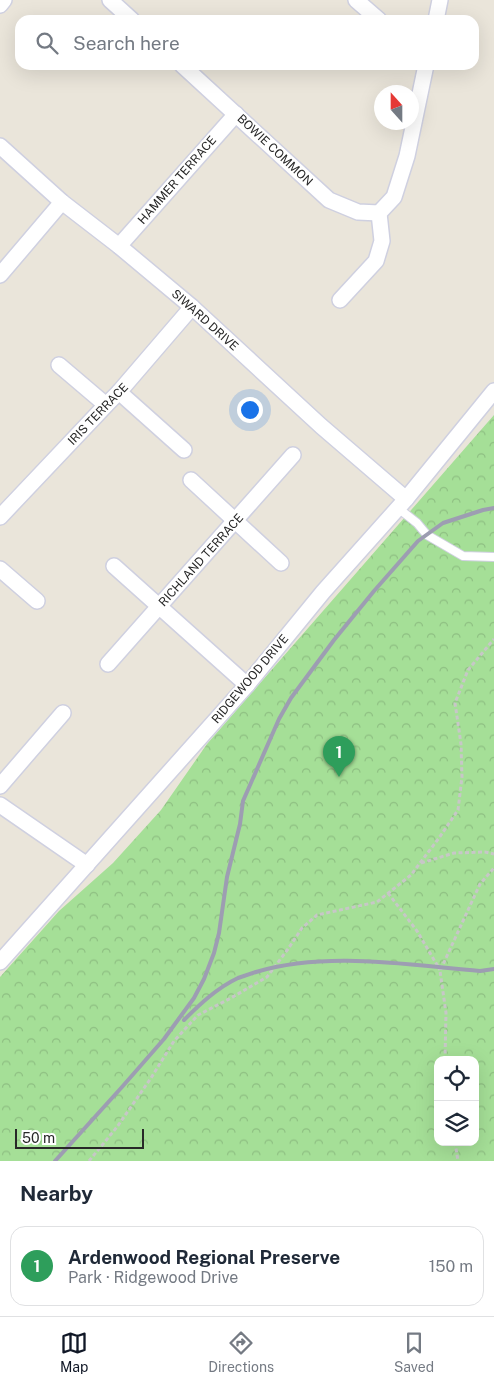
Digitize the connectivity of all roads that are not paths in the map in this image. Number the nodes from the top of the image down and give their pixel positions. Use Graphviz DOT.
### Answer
graph roads {
  1 [pos="4,0"];
  2 [pos="110,0"];
  3 [pos="356,0"];
  4 [pos="440,0"];
  5 [pos="0,5"];
  6 [pos="126,15"];
  7 [pos="373,15"];
  8 [pos="437,15"];
  9 [pos="188,70"];
  10 [pos="425,70"];
  11 [pos="236,114"];
  12 [pos="0,146"];
  13 [pos="62,202"];
  14 [pos="379,213"];
  15 [pos="119,246"];
  16 [pos="0,275"];
  17 [pos="340,300"];
  18 [pos="192,307"];
  19 [pos="59,365"];
  20 [pos="494,391"];
  21 [pos="119,392"];
  22 [pos="106,404"];
  23 [pos="184,450"];
  24 [pos="293,455"];
  25 [pos="191,480"];
  26 [pos="402,504"];
  27 [pos="0,517"];
  28 [pos="235,521"];
  29 [pos="494,557"];
  30 [pos="282,563"];
  31 [pos="114,566"];
  32 [pos="0,568"];
  33 [pos="37,601"];
  34 [pos="159,607"];
  35 [pos="108,664"];
  36 [pos="248,685"];
  37 [pos="63,713"];
  38 [pos="0,786"];
  39 [pos="0,805"];
  40 [pos="87,865"];
  41 [pos="0,962"];
  1 -- 5 [label="street"];
  2 -- 6 [label="street"];
  3 -- 7 [label="street"];
  4 -- 8 [label="street"];
  9 -- 11 [label="street, BOWIE COMMON"];
  10 -- 14 [label="street"];
  11 -- 14 [label="street, BOWIE COMMON"];
  11 -- 15 [label="street, HAMMER TERRACE"];
  12 -- 13 [label="street, SIWARD DRIVE"];
  13 -- 15 [label="street, SIWARD DRIVE"];
  13 -- 16 [label="street"];
  14 -- 17 [label="street"];
  15 -- 18 [label="street, SIWARD DRIVE"];
  18 -- 21 [label="street, IRIS TERRACE"];
  18 -- 26 [label="street, SIWARD DRIVE"];
  19 -- 22 [label="street"];
  20 -- 26 [label="street, RIDGEWOOD DRIVE"];
  21 -- 22 [label="street, IRIS TERRACE"];
  21 -- 23 [label="street"];
  22 -- 27 [label="street, IRIS TERRACE"];
  24 -- 28 [label="street, RICHLAND TERRACE"];
  25 -- 28 [label="street"];
  26 -- 29 [label="lane"];
  26 -- 36 [label="street, RIDGEWOOD DRIVE"];
  28 -- 30 [label="street"];
  28 -- 34 [label="street, RICHLAND TERRACE"];
  31 -- 34 [label="street"];
  32 -- 33 [label="street"];
  34 -- 35 [label="street, RICHLAND TERRACE"];
  34 -- 36 [label="street"];
  36 -- 40 [label="street, RIDGEWOOD DRIVE"];
  37 -- 38 [label="street"];
  39 -- 40 [label="street"];
  40 -- 41 [label="street, RIDGEWOOD DRIVE"];
}
